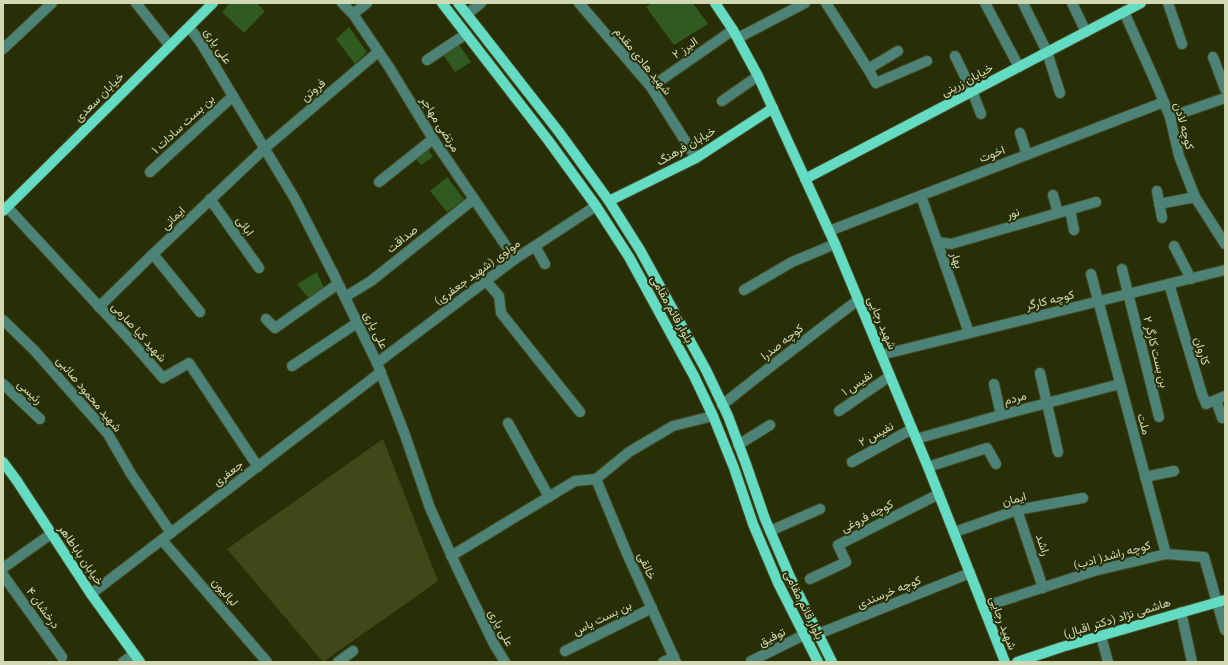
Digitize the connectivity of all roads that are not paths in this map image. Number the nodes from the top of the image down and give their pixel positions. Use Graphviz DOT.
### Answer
graph roads {
  1 [pos="52,3"];
  2 [pos="136,3"];
  3 [pos="213,3"];
  4 [pos="342,3"];
  5 [pos="367,3"];
  6 [pos="442,3"];
  7 [pos="458,3"];
  8 [pos="482,3"];
  9 [pos="579,3"];
  10 [pos="715,3"];
  11 [pos="805,3"];
  12 [pos="826,3"];
  13 [pos="985,3"];
  14 [pos="1023,3"];
  15 [pos="1072,3"];
  16 [pos="1141,3"];
  17 [pos="1168,3"];
  18 [pos="1124,12"];
  19 [pos="353,14"];
  20 [pos="467,14"];
  21 [pos="189,27"];
  22 [pos="1086,32"];
  23 [pos="466,34"];
  24 [pos="735,34"];
  25 [pos="1182,44"];
  26 [pos="170,46"];
  27 [pos="3,49"];
  28 [pos="898,51"];
  29 [pos="378,52"];
  30 [pos="1047,52"];
  31 [pos="955,56"];
  32 [pos="1213,57"];
  33 [pos="426,60"];
  34 [pos="927,62"];
  35 [pos="1019,67"];
  36 [pos="868,69"];
  37 [pos="758,76"];
  38 [pos="651,87"];
  39 [pos="1225,89"];
  40 [pos="972,92"];
  41 [pos="1060,92"];
  42 [pos="233,96"];
  43 [pos="1225,98"];
  44 [pos="722,101"];
  45 [pos="1164,102"];
  46 [pos="773,108"];
  47 [pos="981,114"];
  48 [pos="545,115"];
  49 [pos="1170,117"];
  50 [pos="536,124"];
  51 [pos="1020,133"];
  52 [pos="432,139"];
  53 [pos="265,148"];
  54 [pos="1027,154"];
  55 [pos="696,158"];
  56 [pos="150,172"];
  57 [pos="805,179"];
  58 [pos="379,182"];
  59 [pos="1157,191"];
  60 [pos="1053,194"];
  61 [pos="920,196"];
  62 [pos="1195,197"];
  63 [pos="210,199"];
  64 [pos="474,199"];
  65 [pos="609,201"];
  66 [pos="1096,202"];
  67 [pos="1160,204"];
  68 [pos="596,206"];
  69 [pos="5,209"];
  70 [pos="1070,210"];
  71 [pos="1058,214"];
  72 [pos="1162,218"];
  73 [pos="1074,230"];
  74 [pos="829,231"];
  75 [pos="937,242"];
  76 [pos="836,244"];
  77 [pos="1225,244"];
  78 [pos="535,246"];
  79 [pos="1174,246"];
  80 [pos="153,254"];
  81 [pos="515,259"];
  82 [pos="545,264"];
  83 [pos="259,268"];
  84 [pos="1122,269"];
  85 [pos="1225,270"];
  86 [pos="1091,274"];
  87 [pos="1191,279"];
  88 [pos="486,281"];
  89 [pos="338,284"];
  90 [pos="1169,284"];
  91 [pos="744,290"];
  92 [pos="1129,294"];
  93 [pos="345,297"];
  94 [pos="858,300"];
  95 [pos="1099,301"];
  96 [pos="100,307"];
  97 [pos="200,312"];
  98 [pos="266,319"];
  99 [pos="3,320"];
  100 [pos="357,323"];
  101 [pos="969,333"];
  102 [pos="881,355"];
  103 [pos="377,362"];
  104 [pos="292,366"];
  105 [pos="381,372"];
  106 [pos="1040,373"];
  107 [pos="890,376"];
  108 [pos="3,384"];
  109 [pos="994,384"];
  110 [pos="1120,384"];
  111 [pos="1220,398"];
  112 [pos="1047,403"];
  113 [pos="722,405"];
  114 [pos="839,411"];
  115 [pos="580,412"];
  116 [pos="1002,415"];
  117 [pos="713,416"];
  118 [pos="1159,417"];
  119 [pos="1222,418"];
  120 [pos="40,419"];
  121 [pos="508,423"];
  122 [pos="770,425"];
  123 [pos="912,429"];
  124 [pos="916,439"];
  125 [pos="738,445"];
  126 [pos="1058,452"];
  127 [pos="3,462"];
  128 [pos="852,462"];
  129 [pos="746,464"];
  130 [pos="996,464"];
  131 [pos="928,466"];
  132 [pos="258,467"];
  133 [pos="734,468"];
  134 [pos="1174,471"];
  135 [pos="1145,477"];
  136 [pos="596,479"];
  137 [pos="939,494"];
  138 [pos="548,497"];
  139 [pos="1083,498"];
  140 [pos="820,509"];
  141 [pos="1017,510"];
  142 [pos="770,531"];
  143 [pos="955,532"];
  144 [pos="171,533"];
  145 [pos="51,534"];
  146 [pos="162,540"];
  147 [pos="1166,554"];
  148 [pos="451,556"];
  149 [pos="3,568"];
  150 [pos="970,573"];
  151 [pos="3,574"];
  152 [pos="810,579"];
  153 [pos="1043,588"];
  154 [pos="91,594"];
  155 [pos="1221,601"];
  156 [pos="983,607"];
  157 [pos="652,608"];
  158 [pos="1181,612"];
  159 [pos="1225,630"];
  160 [pos="818,634"];
  161 [pos="804,635"];
  162 [pos="1101,636"];
  163 [pos="353,651"];
  164 [pos="565,651"];
  165 [pos="62,657"];
  166 [pos="137,658"];
  167 [pos="675,659"];
  168 [pos="123,662"];
  169 [pos="267,662"];
  170 [pos="338,662"];
  171 [pos="505,662"];
  172 [pos="662,662"];
  173 [pos="752,662"];
  174 [pos="818,662"];
  175 [pos="832,662"];
  176 [pos="1005,662"];
  177 [pos="1017,662"];
  178 [pos="1108,662"];
  179 [pos="1192,662"];
  1 -- 27 [label="street"];
  2 -- 26 [label="street"];
  3 -- 21 [label="main road, خیابان سعدی"];
  4 -- 19 [label="street, مرتضی مهاجر"];
  5 -- 19 [label="street"];
  6 -- 23 [label="main road, بلوار قائم مقامی"];
  7 -- 20 [label="main road, بلوار قائم مقامی"];
  8 -- 20 [label="street"];
  9 -- 38 [label="street, شهید هادی مقدم"];
  10 -- 24 [label="main road, شهید رجایی"];
  11 -- 24 [label="street, البرز ۲"];
  12 -- 36 [label="street"];
  13 -- 35 [label="street"];
  14 -- 30 [label="street"];
  15 -- 22 [label="street"];
  16 -- 18 [label="main road, خیابان زرینی"];
  17 -- 25 [label="street"];
  18 -- 22 [label="main road, خیابان زرینی"];
  18 -- 45 [label="street, کوچه لادن"];
  19 -- 29 [label="street, مرتضی مهاجر"];
  20 -- 48 [label="main road, بلوار قائم مقامی"];
  21 -- 26 [label="main road, خیابان سعدی"];
  21 -- 42 [label="street, علی یاری"];
  22 -- 30 [label="main road, خیابان زرینی"];
  23 -- 33 [label="street"];
  23 -- 50 [label="main road, بلوار قائم مقامی"];
  24 -- 37 [label="main road, شهید رجایی"];
  24 -- 38 [label="street, البرز ۲"];
  26 -- 69 [label="main road, خیابان سعدی"];
  28 -- 36 [label="street"];
  29 -- 52 [label="street, مرتضی مهاجر"];
  29 -- 53 [label="street, فروتن"];
  30 -- 35 [label="main road, خیابان زرینی"];
  30 -- 41 [label="street"];
  31 -- 40 [label="street"];
  32 -- 39 [label="street"];
  34 -- 36 [label="street"];
  35 -- 40 [label="main road, خیابان زرینی"];
  37 -- 44 [label="street"];
  37 -- 46 [label="main road, شهید رجایی"];
  38 -- 55 [label="street, شهید هادی مقدم"];
  40 -- 47 [label="street"];
  40 -- 57 [label="main road, خیابان زرینی"];
  42 -- 53 [label="street, علی یاری"];
  42 -- 56 [label="street, بن بست سادات ۱"];
  43 -- 49 [label="street"];
  45 -- 49 [label="street, کوچه لادن"];
  45 -- 54 [label="street, اخوت"];
  46 -- 55 [label="main road, خیابان فرهنگ"];
  46 -- 57 [label="main road, شهید رجایی"];
  48 -- 50 [label="main road"];
  48 -- 65 [label="main road, بلوار قائم مقامی"];
  49 -- 62 [label="street, کوچه لادن"];
  50 -- 68 [label="main road, بلوار قائم مقامی"];
  51 -- 54 [label="street"];
  52 -- 58 [label="street"];
  52 -- 64 [label="street, مرتضی مهاجر"];
  53 -- 63 [label="street, ایمانی"];
  53 -- 89 [label="street, علی یاری"];
  54 -- 61 [label="street, اخوت"];
  55 -- 65 [label="main road, خیابان فرهنگ"];
  57 -- 74 [label="main road, شهید رجایی"];
  59 -- 67 [label="street"];
  60 -- 71 [label="street"];
  61 -- 74 [label="street, اخوت"];
  61 -- 75 [label="street, بهار"];
  62 -- 67 [label="street"];
  62 -- 77 [label="street, کوچه لادن"];
  63 -- 80 [label="street, ایمانی"];
  63 -- 83 [label="street, ابائی"];
  64 -- 81 [label="street, مرتضی مهاجر"];
  64 -- 93 [label="street, صداقت"];
  65 -- 113 [label="main road, بلوار قائم مقامی"];
  66 -- 70 [label="street, نور"];
  67 -- 72 [label="street"];
  68 -- 78 [label="street, مولوی (شهید جعفری)"];
  68 -- 117 [label="main road, بلوار قائم مقامی"];
  69 -- 96 [label="street, شهید کیا صارمی"];
  70 -- 71 [label="street, نور"];
  70 -- 73 [label="street"];
  71 -- 75 [label="street, نور"];
  74 -- 76 [label="main road, شهید رجایی"];
  75 -- 101 [label="street, بهار"];
  76 -- 91 [label="street"];
  76 -- 94 [label="main road, شهید رجایی"];
  78 -- 81 [label="street, مولوی (شهید جعفری)"];
  78 -- 82 [label="street"];
  79 -- 87 [label="street"];
  80 -- 96 [label="street, ایمانی"];
  80 -- 97 [label="street"];
  81 -- 88 [label="street, مولوی (شهید جعفری)"];
  84 -- 92 [label="street, بن بست کارگر ۲"];
  85 -- 87 [label="street, کوچه کارگر"];
  86 -- 95 [label="street, ملت"];
  87 -- 90 [label="street, کوچه کارگر"];
  88 -- 103 [label="street, مولوی (شهید جعفری)"];
  88 -- 115 [label="street"];
  89 -- 93 [label="street, علی یاری"];
  89 -- 98 [label="street"];
  90 -- 92 [label="street, کوچه کارگر"];
  90 -- 111 [label="street, کاروان"];
  92 -- 95 [label="street, کوچه کارگر"];
  92 -- 118 [label="street, بن بست کارگر ۲"];
  93 -- 100 [label="street, علی یاری"];
  94 -- 102 [label="main road, شهید رجایی"];
  94 -- 113 [label="street, کوچه صدرا"];
  95 -- 101 [label="street, کوچه کارگر"];
  95 -- 110 [label="street, ملت"];
  96 -- 132 [label="street, شهید کیا صارمی"];
  99 -- 144 [label="street, شهید محمود صائبی"];
  100 -- 103 [label="street, علی یاری"];
  100 -- 104 [label="street"];
  101 -- 102 [label="street, کوچه کارگر"];
  102 -- 107 [label="main road, شهید رجایی"];
  103 -- 105 [label="street, علی یاری"];
  105 -- 132 [label="street, جعفری"];
  105 -- 148 [label="street, علی یاری"];
  106 -- 112 [label="street"];
  107 -- 114 [label="street, نفیس ‍۱"];
  107 -- 123 [label="main road, شهید رجایی"];
  108 -- 120 [label="street, رئیسی"];
  109 -- 116 [label="street"];
  110 -- 112 [label="street, مردم"];
  110 -- 135 [label="street, ملت"];
  111 -- 119 [label="street"];
  112 -- 116 [label="street, مردم"];
  112 -- 126 [label="street"];
  113 -- 125 [label="main road, بلوار قائم مقامی"];
  116 -- 124 [label="street, مردم"];
  117 -- 133 [label="main road, بلوار قائم مقامی"];
  117 -- 136 [label="street"];
  121 -- 138 [label="street"];
  122 -- 125 [label="street"];
  123 -- 124 [label="main road, شهید رجایی"];
  123 -- 128 [label="street, نفیس ۲"];
  124 -- 131 [label="main road, شهید رجایی"];
  125 -- 129 [label="main road, بلوار قائم مقامی"];
  127 -- 145 [label="main road, خیابان باباطاهر"];
  129 -- 133 [label="main road"];
  129 -- 142 [label="main road, بلوار قائم مقامی"];
  130 -- 131 [label="street"];
  131 -- 137 [label="main road, شهید رجایی"];
  132 -- 144 [label="street, جعفری"];
  133 -- 161 [label="main road, بلوار قائم مقامی"];
  134 -- 135 [label="street"];
  135 -- 147 [label="street, ملت"];
  136 -- 138 [label="street"];
  136 -- 157 [label="street, خالقی"];
  137 -- 143 [label="main road, شهید رجایی"];
  137 -- 152 [label="street, کوچه فروغی"];
  138 -- 148 [label="street"];
  139 -- 141 [label="street, ایمان"];
  140 -- 142 [label="street"];
  141 -- 143 [label="street, ایمان"];
  141 -- 153 [label="street, راشد"];
  142 -- 160 [label="main road, بلوار قائم مقامی"];
  143 -- 150 [label="main road, شهید رجایی"];
  144 -- 146 [label="street, جعفری"];
  145 -- 149 [label="street"];
  145 -- 154 [label="main road, خیابان باباطاهر"];
  146 -- 154 [label="street, جعفری"];
  146 -- 169 [label="street, لیالیون"];
  147 -- 153 [label="street, کوچه راشد( ادب)"];
  147 -- 155 [label="street, کوچه راشد( ادب)"];
  148 -- 171 [label="street, علی یاری"];
  150 -- 156 [label="main road, شهید رجایی"];
  150 -- 160 [label="street, کوچه خرسندی"];
  151 -- 165 [label="street, درخشان ۴"];
  153 -- 156 [label="street, کوچه راشد( ادب)"];
  154 -- 166 [label="main road, خیابان باباطاهر"];
  155 -- 158 [label="main road, هاشمی نژاد (دکتر اقبال)"];
  155 -- 159 [label="street"];
  156 -- 176 [label="main road, شهید رجایی"];
  157 -- 164 [label="street, بن بست یاس"];
  157 -- 167 [label="street, خالقی"];
  158 -- 162 [label="main road, هاشمی نژاد (دکتر اقبال)"];
  158 -- 179 [label="street"];
  160 -- 175 [label="main road, بلوار قائم مقامی"];
  161 -- 173 [label="street, توفیق"];
  161 -- 174 [label="main road, بلوار قائم مقامی"];
  162 -- 177 [label="main road, هاشمی نژاد (دکتر اقبال)"];
  162 -- 178 [label="street"];
  163 -- 170 [label="street"];
  166 -- 168 [label="street"];
  167 -- 172 [label="street"];
}
